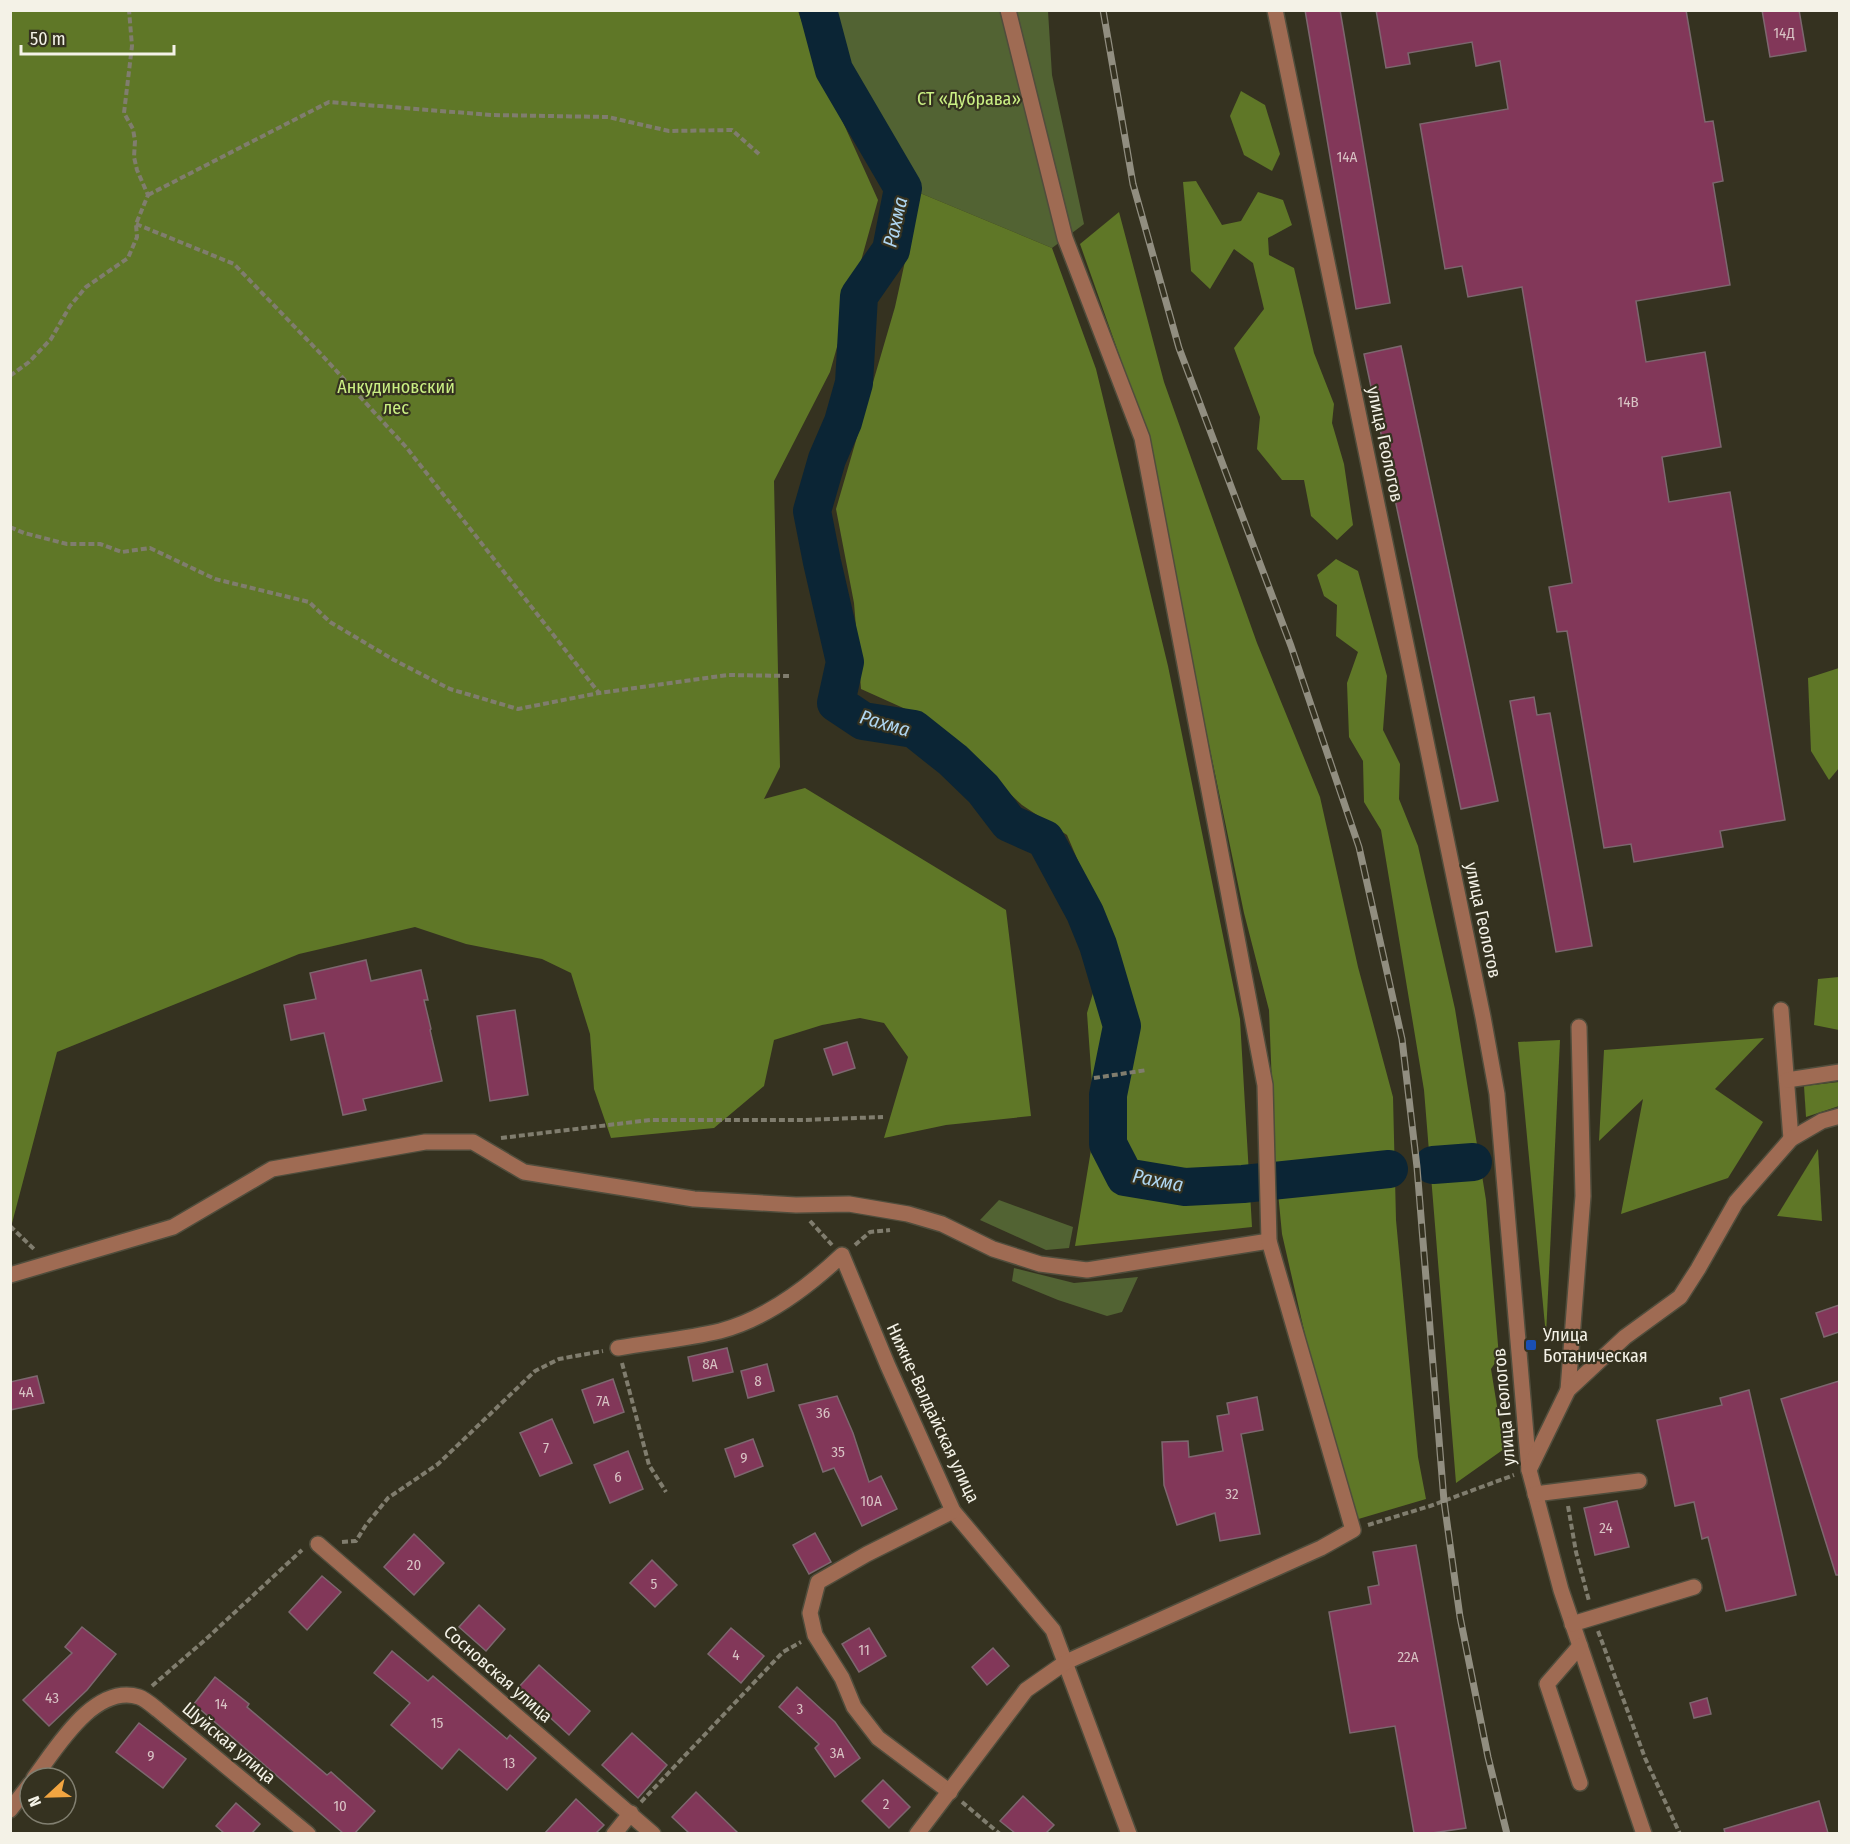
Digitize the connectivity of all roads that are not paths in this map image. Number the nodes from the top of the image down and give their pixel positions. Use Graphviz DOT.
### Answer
graph roads {
  1 [pos="1008,10"];
  2 [pos="1275,10"];
  3 [pos="1781,1010"];
  4 [pos="1579,1027"];
  5 [pos="1839,1072"];
  6 [pos="1786,1080"];
  7 [pos="1839,1116"];
  8 [pos="1791,1139"];
  9 [pos="1269,1241"];
  10 [pos="10,1275"];
  11 [pos="618,1348"];
  12 [pos="1568,1390"];
  13 [pos="1529,1470"];
  14 [pos="1639,1481"];
  15 [pos="1535,1494"];
  16 [pos="953,1511"];
  17 [pos="318,1544"];
  18 [pos="1694,1587"];
  19 [pos="1572,1624"];
  20 [pos="1580,1646"];
  21 [pos="1066,1662"];
  22 [pos="43,1766"];
  23 [pos="1580,1783"];
  24 [pos="950,1792"];
  25 [pos="631,1813"];
  26 [pos="308,1833"];
  27 [pos="614,1833"];
  28 [pos="653,1833"];
  29 [pos="917,1833"];
  30 [pos="1129,1833"];
  31 [pos="1644,1833"];
  1 -- 9 [label="street"];
  2 -- 13 [label="street, улица Геологов"];
  3 -- 6 [label="street"];
  4 -- 12 [label="street"];
  5 -- 6 [label="street"];
  6 -- 8 [label="street"];
  7 -- 8 [label="street"];
  8 -- 12 [label="street"];
  9 -- 10 [label="street"];
  9 -- 21 [label="street"];
  11 -- 16 [label="street, Нижне-Валдайская улица"];
  12 -- 13 [label="street"];
  13 -- 15 [label="street, улица Геологов"];
  14 -- 15 [label="street"];
  15 -- 19 [label="street, улица Геологов"];
  16 -- 21 [label="street, Нижне-Валдайская улица"];
  16 -- 24 [label="street"];
  17 -- 25 [label="street, Сосновская улица"];
  18 -- 19 [label="street"];
  19 -- 20 [label="street, улица Геологов"];
  20 -- 23 [label="street"];
  20 -- 31 [label="street, улица Геологов"];
  21 -- 24 [label="street"];
  21 -- 30 [label="street, Нижне-Валдайская улица"];
  22 -- 26 [label="street, Шуйская улица"];
  24 -- 29 [label="street"];
  25 -- 27 [label="street"];
  25 -- 28 [label="street, Сосновская улица"];
}
